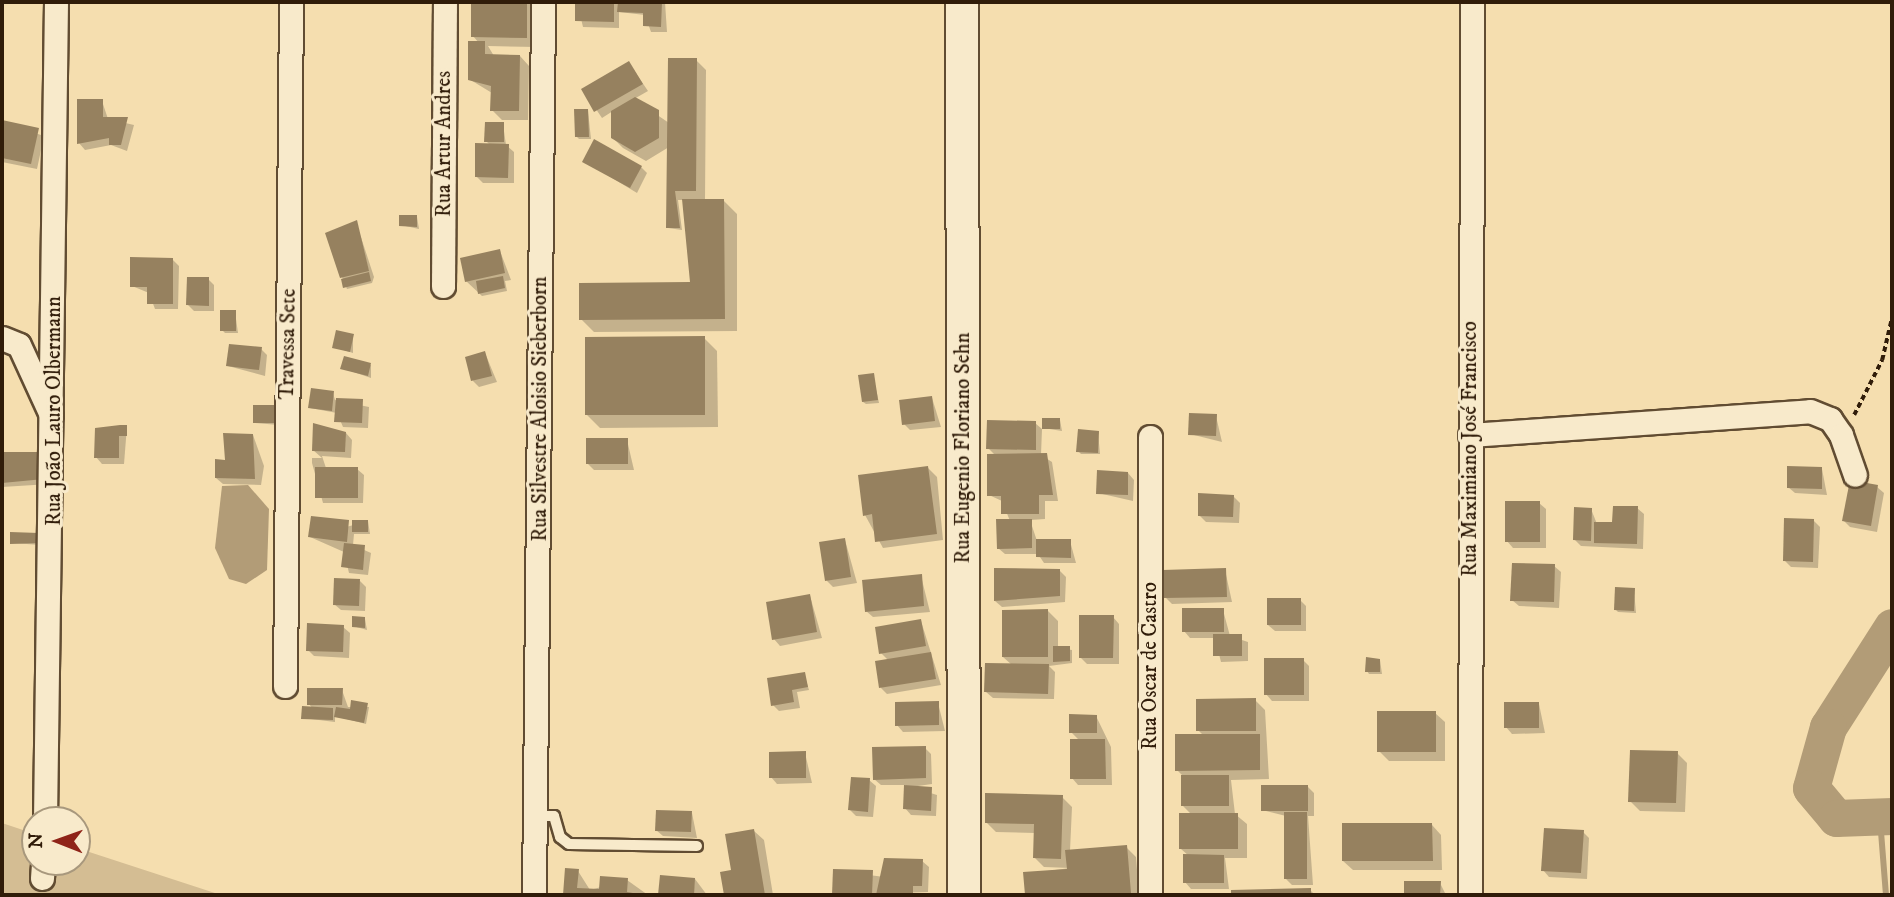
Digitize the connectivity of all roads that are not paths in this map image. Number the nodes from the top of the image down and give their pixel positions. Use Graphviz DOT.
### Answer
graph roads {
  1 [pos="56,2"];
  2 [pos="291,2"];
  3 [pos="445,2"];
  4 [pos="543,2"];
  5 [pos="962,2"];
  6 [pos="1472,2"];
  7 [pos="443,286"];
  8 [pos="2,338"];
  9 [pos="54,421"];
  10 [pos="1470,435"];
  11 [pos="1150,437"];
  12 [pos="1855,475"];
  13 [pos="285,686"];
  14 [pos="45,806"];
  15 [pos="537,816"];
  16 [pos="697,846"];
  17 [pos="534,895"];
  18 [pos="964,895"];
  19 [pos="1150,895"];
  20 [pos="1470,895"];
  1 -- 9 [label="street, Rua João Lauro Olbermann"];
  2 -- 13 [label="street, Travessa Sete"];
  3 -- 7 [label="street, Rua Artur Andres"];
  4 -- 15 [label="street, Rua Silvestre Aloisio Sieberborn"];
  5 -- 18 [label="street, Rua Eugenio Floriano Sehn"];
  6 -- 10 [label="street, Rua Maximiano José Francisco"];
  8 -- 9 [label="street"];
  9 -- 14 [label="street, Rua João Lauro Olbermann"];
  10 -- 12 [label="street"];
  10 -- 20 [label="street, Rua Maximiano José Francisco"];
  11 -- 19 [label="street, Rua Oscar de Castro"];
  15 -- 16 [label="lane"];
  15 -- 17 [label="street, Rua Silvestre Aloisio Sieberborn"];
}
